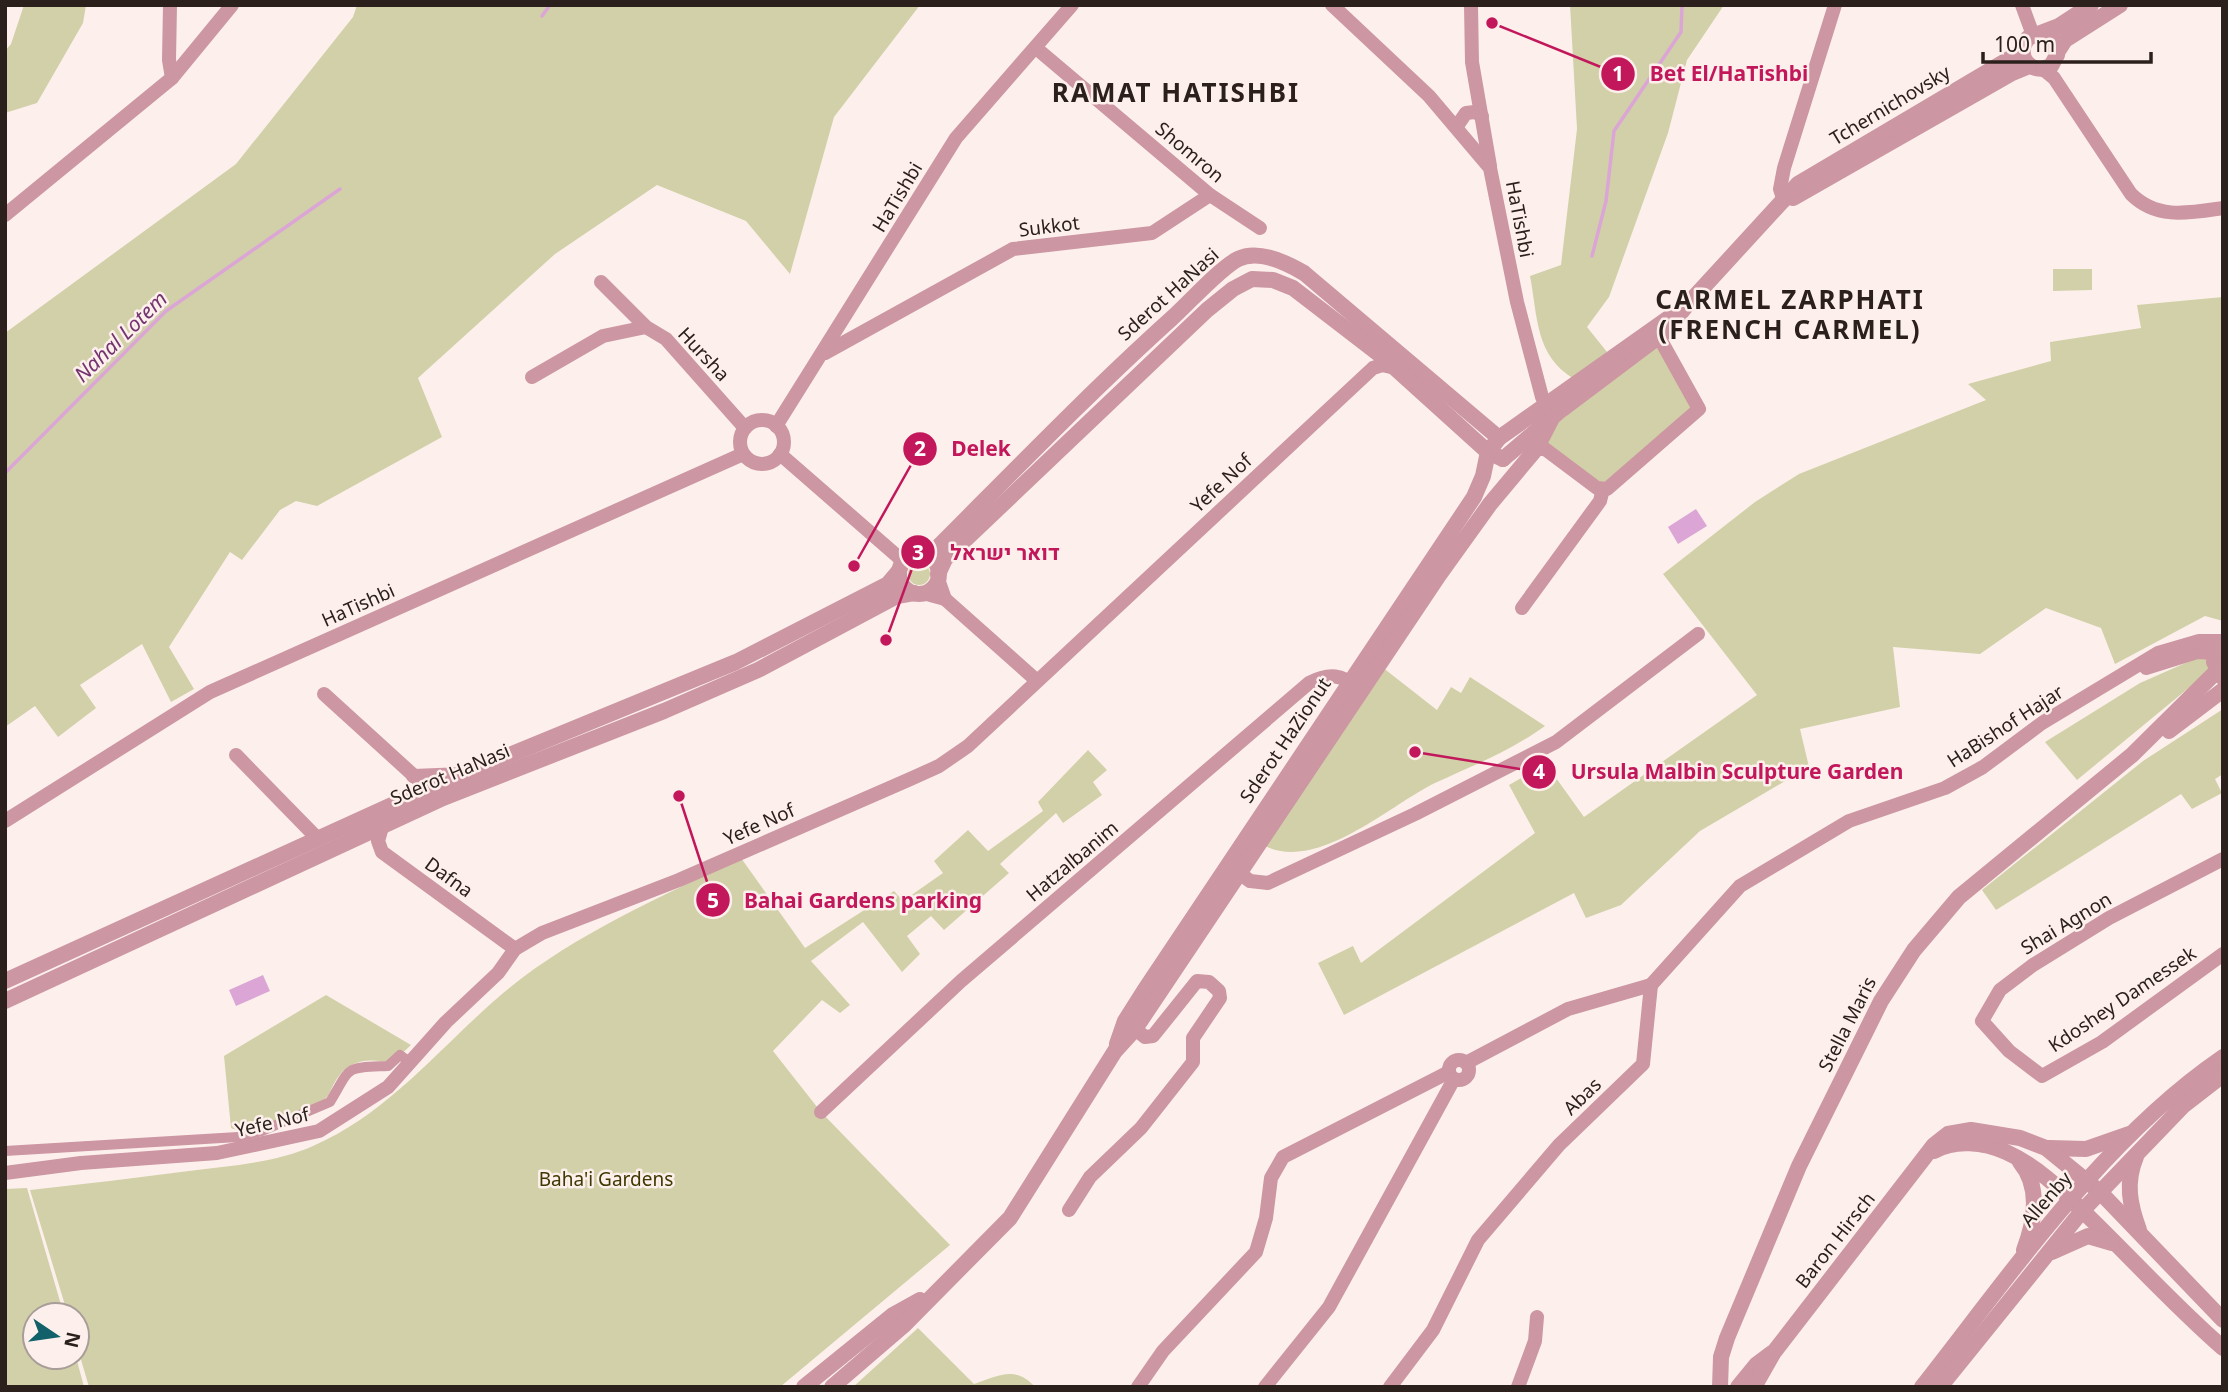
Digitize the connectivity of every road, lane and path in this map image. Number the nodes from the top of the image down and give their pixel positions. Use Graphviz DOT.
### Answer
graph roads {
  1 [pos="170,5"];
  2 [pos="232,5"];
  3 [pos="1072,5"];
  4 [pos="1332,5"];
  5 [pos="1471,5"];
  6 [pos="1835,5"];
  7 [pos="2022,5"];
  8 [pos="2091,5"];
  9 [pos="2120,5"];
  10 [pos="2037,34"];
  11 [pos="1036,48"];
  12 [pos="2022,49"];
  13 [pos="2047,65"];
  14 [pos="172,78"];
  15 [pos="1484,123"];
  16 [pos="1461,131"];
  17 [pos="1490,168"];
  18 [pos="1210,194"];
  19 [pos="1784,201"];
  20 [pos="2223,208"];
  21 [pos="5,215"];
  22 [pos="1259,228"];
  23 [pos="600,282"];
  24 [pos="646,327"];
  25 [pos="1653,334"];
  26 [pos="1373,349"];
  27 [pos="824,354"];
  28 [pos="1373,368"];
  29 [pos="1395,368"];
  30 [pos="1536,375"];
  31 [pos="532,377"];
  32 [pos="1571,388"];
  33 [pos="1549,410"];
  34 [pos="1474,416"];
  35 [pos="1525,417"];
  36 [pos="776,426"];
  37 [pos="745,428"];
  38 [pos="1499,438"];
  39 [pos="1536,449"];
  40 [pos="743,454"];
  41 [pos="780,454"];
  42 [pos="1496,456"];
  43 [pos="1603,489"];
  44 [pos="1490,504"];
  45 [pos="921,555"];
  46 [pos="902,566"];
  47 [pos="938,577"];
  48 [pos="918,593"];
  49 [pos="945,599"];
  50 [pos="1522,608"];
  51 [pos="1698,634"];
  52 [pos="2221,647"];
  53 [pos="2220,674"];
  54 [pos="1036,680"];
  55 [pos="1356,685"];
  56 [pos="2223,690"];
  57 [pos="324,694"];
  58 [pos="236,755"];
  59 [pos="2132,755"];
  60 [pos="463,774"];
  61 [pos="413,775"];
  62 [pos="428,789"];
  63 [pos="443,798"];
  64 [pos="5,821"];
  65 [pos="382,827"];
  66 [pos="318,839"];
  67 [pos="2223,859"];
  68 [pos="1228,863"];
  69 [pos="1242,871"];
  70 [pos="515,949"];
  71 [pos="2223,954"];
  72 [pos="5,981"];
  73 [pos="1651,985"];
  74 [pos="5,1001"];
  75 [pos="1135,1030"];
  76 [pos="1115,1051"];
  77 [pos="2010,1051"];
  78 [pos="2223,1057"];
  79 [pos="411,1063"];
  80 [pos="1452,1075"];
  81 [pos="2223,1075"];
  82 [pos="821,1112"];
  83 [pos="2140,1126"];
  84 [pos="2046,1148"];
  85 [pos="2139,1151"];
  86 [pos="5,1152"];
  87 [pos="1929,1154"];
  88 [pos="2017,1157"];
  89 [pos="5,1173"];
  90 [pos="2094,1187"];
  91 [pos="2077,1205"];
  92 [pos="1069,1210"];
  93 [pos="2141,1236"];
  94 [pos="2118,1246"];
  95 [pos="2019,1264"];
  96 [pos="2036,1265"];
  97 [pos="932,1294"];
  98 [pos="1537,1317"];
  99 [pos="2223,1320"];
  100 [pos="2223,1348"];
  101 [pos="1774,1352"];
  102 [pos="1721,1362"];
  103 [pos="1755,1365"];
  104 [pos="804,1387"];
  105 [pos="832,1387"];
  106 [pos="1138,1387"];
  107 [pos="1265,1387"];
  108 [pos="1390,1387"];
  109 [pos="1518,1387"];
  110 [pos="1720,1387"];
  111 [pos="1737,1387"];
  112 [pos="1754,1387"];
  113 [pos="1922,1387"];
  114 [pos="1940,1387"];
  1 -- 14 [label="street"];
  2 -- 14 [label="street"];
  3 -- 11 [label="street, HaTishbi"];
  4 -- 16 [label="street, HaTishbi"];
  5 -- 15 [label="street"];
  6 -- 19 [label="street"];
  7 -- 10 [label="street"];
  8 -- 10 [label="street"];
  9 -- 13 [label="street, Tchernichovsky"];
  10 -- 12 [label="street, Tchernichovsky"];
  10 -- 13 [label="street"];
  11 -- 18 [label="street, Shomron"];
  11 -- 27 [label="street, HaTishbi"];
  12 -- 13 [label="street"];
  12 -- 19 [label="street, Tchernichovsky"];
  13 -- 19 [label="street, Tchernichovsky"];
  13 -- 20 [label="street"];
  14 -- 21 [label="street"];
  15 -- 16 [label="street"];
  15 -- 16 [label="street"];
  15 -- 17 [label="street"];
  16 -- 17 [label="street, HaTishbi"];
  17 -- 30 [label="street, HaTishbi"];
  18 -- 22 [label="street, Shomron"];
  18 -- 27 [label="street, Sukkot"];
  19 -- 25 [label="street, Tchernichovsky"];
  23 -- 24 [label="street, Hursha"];
  24 -- 31 [label="street"];
  24 -- 37 [label="street, Hursha"];
  25 -- 32 [label="street, Tchernichovsky"];
  25 -- 33 [label="street, Tchernichovsky"];
  25 -- 43 [label="street"];
  26 -- 28 [label="street"];
  26 -- 29 [label="street, Sderot HaNasi"];
  26 -- 47 [label="street, Sderot HaNasi"];
  27 -- 36 [label="street, HaTishbi"];
  28 -- 29 [label="street"];
  28 -- 54 [label="street, Yefe Nof"];
  29 -- 42 [label="street, Sderot HaNasi"];
  30 -- 32 [label="street"];
  30 -- 33 [label="street, HaTishbi"];
  32 -- 33 [label="street, Tchernichovsky"];
  33 -- 35 [label="street, Tchernichovsky"];
  33 -- 39 [label="street, Tchernichovsky"];
  33 -- 42 [label="street"];
  34 -- 35 [label="street"];
  34 -- 38 [label="street, Sderot HaNasi"];
  34 -- 45 [label="street, Sderot HaNasi"];
  35 -- 38 [label="street, Tchernichovsky"];
  36 -- 37 [label="street"];
  36 -- 41 [label="street"];
  37 -- 40 [label="street"];
  38 -- 42 [label="street, Tchernichovsky"];
  39 -- 43 [label="street"];
  39 -- 44 [label="street, Tchernichovsky"];
  40 -- 41 [label="street"];
  40 -- 64 [label="street, HaTishbi"];
  41 -- 46 [label="street"];
  42 -- 44 [label="street"];
  42 -- 55 [label="street, Sderot HaZionut"];
  43 -- 50 [label="street"];
  44 -- 55 [label="street, Sderot HaZionut"];
  45 -- 46 [label="street"];
  45 -- 47 [label="street"];
  46 -- 48 [label="street"];
  46 -- 60 [label="street, Sderot HaNasi"];
  47 -- 48 [label="street"];
  47 -- 49 [label="street"];
  48 -- 49 [label="street"];
  48 -- 63 [label="street, Sderot HaNasi"];
  49 -- 54 [label="street"];
  51 -- 69 [label="street"];
  52 -- 53 [label="street"];
  52 -- 73 [label="street, HaBishof Hajar"];
  53 -- 59 [label="street, Stella Maris"];
  54 -- 70 [label="street, Yefe Nof"];
  55 -- 68 [label="street, Sderot HaZionut"];
  55 -- 69 [label="street, Sderot HaZionut"];
  55 -- 82 [label="street, Hatzalbanim"];
  56 -- 59 [label="street, Stella Maris"];
  57 -- 61 [label="street"];
  58 -- 66 [label="street"];
  59 -- 102 [label="street, Stella Maris"];
  60 -- 61 [label="street"];
  60 -- 62 [label="street, Sderot HaNasi"];
  61 -- 62 [label="street"];
  62 -- 63 [label="street"];
  62 -- 66 [label="street, Sderot HaNasi"];
  63 -- 65 [label="street, Sderot HaNasi"];
  65 -- 70 [label="street, Dafna"];
  65 -- 74 [label="street, Sderot HaNasi"];
  66 -- 72 [label="street, Sderot HaNasi"];
  67 -- 77 [label="street, Shai Agnon"];
  68 -- 69 [label="street"];
  68 -- 76 [label="street, Sderot HaZionut"];
  69 -- 75 [label="street, Sderot HaZionut"];
  70 -- 79 [label="street, Yefe Nof"];
  71 -- 77 [label="street, Kdoshey Damessek"];
  73 -- 80 [label="street"];
  73 -- 108 [label="street, Abas"];
  75 -- 76 [label="street, Sderot HaZionut"];
  75 -- 92 [label="street"];
  76 -- 97 [label="street, Sderot HaZionut"];
  78 -- 83 [label="street, Allenby"];
  79 -- 86 [label="street"];
  79 -- 89 [label="street, Yefe Nof"];
  80 -- 106 [label="street"];
  80 -- 107 [label="street"];
  81 -- 85 [label="street, Allenby"];
  83 -- 84 [label="street"];
  83 -- 90 [label="street, Allenby"];
  84 -- 87 [label="street, Baron Hirsch"];
  84 -- 90 [label="street, Baron Hirsch"];
  85 -- 90 [label="street, Allenby"];
  85 -- 93 [label="street"];
  87 -- 88 [label="street"];
  87 -- 101 [label="street, Baron Hirsch"];
  88 -- 91 [label="street"];
  88 -- 95 [label="street"];
  90 -- 91 [label="street, Allenby"];
  90 -- 93 [label="street, Baron Hirsch"];
  91 -- 94 [label="street"];
  91 -- 95 [label="street, Allenby"];
  91 -- 96 [label="street, Allenby"];
  93 -- 99 [label="street, Baron Hirsch"];
  94 -- 96 [label="street"];
  94 -- 100 [label="street"];
  95 -- 113 [label="street, Allenby"];
  96 -- 114 [label="street, Allenby"];
  97 -- 104 [label="street, Sderot HaZionut"];
  97 -- 105 [label="street, Sderot HaZionut"];
  98 -- 109 [label="street"];
  101 -- 103 [label="street, Baron Hirsch"];
  101 -- 112 [label="street, Baron Hirsch"];
  102 -- 103 [label="street"];
  102 -- 110 [label="street, Stella Maris"];
  102 -- 111 [label="street"];
  103 -- 111 [label="street, Baron Hirsch"];
}
